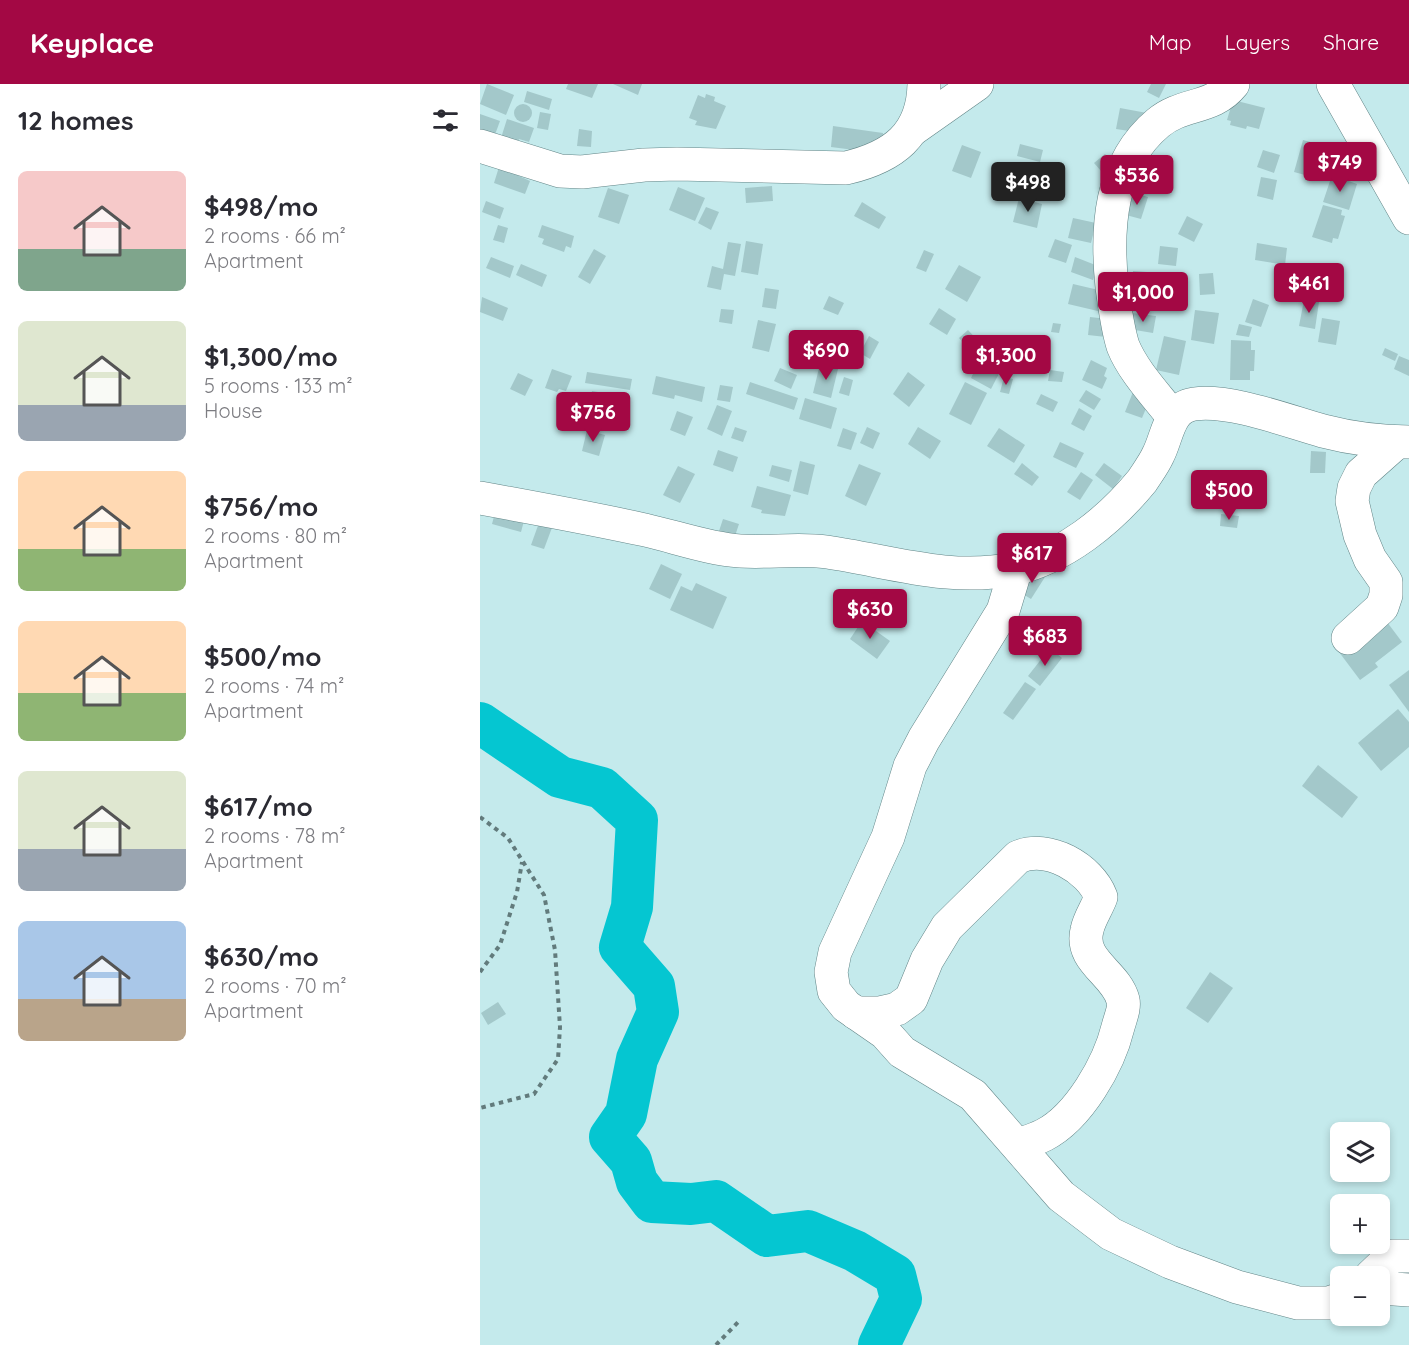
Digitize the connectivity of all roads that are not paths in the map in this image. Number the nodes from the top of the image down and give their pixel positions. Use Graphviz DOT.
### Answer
graph roads {
  1 [pos="924,84"];
  2 [pos="978,84"];
  3 [pos="1233,84"];
  4 [pos="1333,84"];
  5 [pos="913,129"];
  6 [pos="480,146"];
  7 [pos="1409,218"];
  8 [pos="1173,417"];
  9 [pos="1403,442"];
  10 [pos="480,498"];
  11 [pos="1016,568"];
  12 [pos="1348,638"];
  13 [pos="856,1013"];
  14 [pos="1018,1144"];
  15 [pos="1409,1256"];
  16 [pos="1382,1266"];
  17 [pos="1390,1289"];
  18 [pos="1409,1290"];
  19 [pos="1330,1303"];
  1 -- 5 [label="street"];
  2 -- 5 [label="street"];
  3 -- 8 [label="street"];
  4 -- 7 [label="street"];
  5 -- 6 [label="street"];
  8 -- 9 [label="street"];
  8 -- 11 [label="street"];
  9 -- 12 [label="street"];
  10 -- 11 [label="street"];
  11 -- 13 [label="street"];
  13 -- 14 [label="street"];
  13 -- 14 [label="street"];
  14 -- 19 [label="street"];
  15 -- 16 [label="street"];
  17 -- 18 [label="street"];
}
